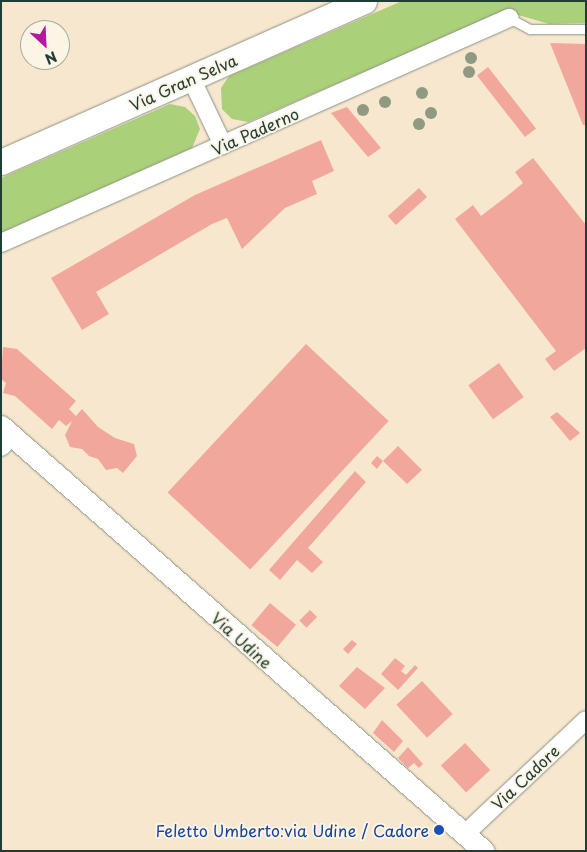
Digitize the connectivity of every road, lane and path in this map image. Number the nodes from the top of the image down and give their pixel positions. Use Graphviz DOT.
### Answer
graph roads {
  1 [pos="364,1"];
  2 [pos="509,18"];
  3 [pos="586,29"];
  4 [pos="191,78"];
  5 [pos="224,145"];
  6 [pos="1,162"];
  7 [pos="1,243"];
  8 [pos="5,436"];
  9 [pos="586,720"];
  10 [pos="465,834"];
  11 [pos="484,851"];
  1 -- 4 [label="main road, Via Gran Selva"];
  2 -- 3 [label="lane"];
  2 -- 5 [label="street, Via Paderno"];
  4 -- 5 [label="street"];
  4 -- 6 [label="main road, Via Gran Selva"];
  5 -- 7 [label="street, Via Paderno"];
  8 -- 10 [label="street, Via Udine"];
  9 -- 10 [label="street, Via Cadore"];
  10 -- 11 [label="street, Via Udine"];
}
